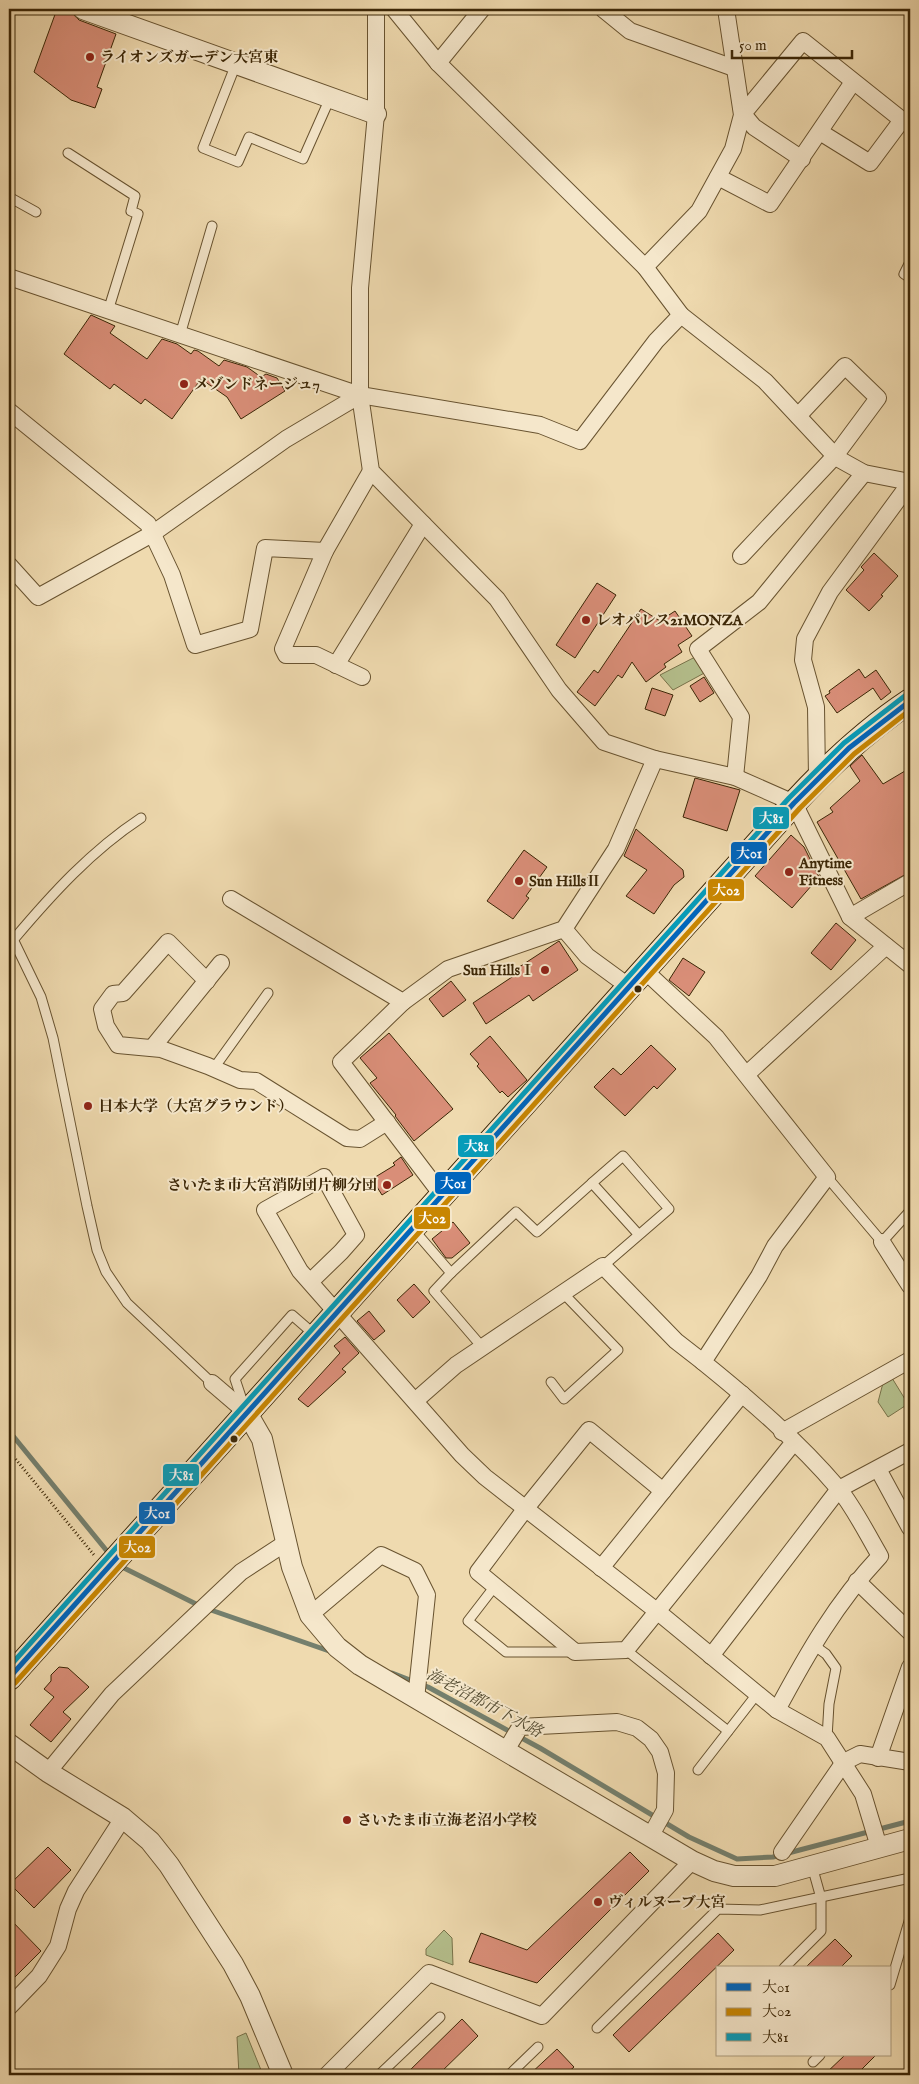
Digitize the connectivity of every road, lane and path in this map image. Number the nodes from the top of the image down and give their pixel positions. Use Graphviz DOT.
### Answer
graph roads {
  1 [pos="83,9"];
  2 [pos="376,9"];
  3 [pos="394,9"];
  4 [pos="482,9"];
  5 [pos="604,9"];
  6 [pos="726,9"];
  7 [pos="438,63"];
  8 [pos="236,64"];
  9 [pos="734,68"];
  10 [pos="853,82"];
  11 [pos="330,98"];
  12 [pos="376,114"];
  13 [pos="742,115"];
  14 [pos="820,132"];
  15 [pos="68,153"];
  16 [pos="802,159"];
  17 [pos="718,177"];
  18 [pos="9,198"];
  19 [pos="36,212"];
  20 [pos="212,226"];
  21 [pos="910,262"];
  22 [pos="644,267"];
  23 [pos="9,277"];
  24 [pos="910,278"];
  25 [pos="108,311"];
  26 [pos="681,315"];
  27 [pos="180,335"];
  28 [pos="360,395"];
  29 [pos="9,411"];
  30 [pos="798,416"];
  31 [pos="835,456"];
  32 [pos="371,471"];
  33 [pos="864,472"];
  34 [pos="910,482"];
  35 [pos="423,524"];
  36 [pos="152,534"];
  37 [pos="325,551"];
  38 [pos="742,556"];
  39 [pos="9,565"];
  40 [pos="336,665"];
  41 [pos="362,678"];
  42 [pos="910,701"];
  43 [pos="655,759"];
  44 [pos="735,777"];
  45 [pos="817,778"];
  46 [pos="794,803"];
  47 [pos="141,818"];
  48 [pos="910,882"];
  49 [pos="231,898"];
  50 [pos="850,917"];
  51 [pos="564,929"];
  52 [pos="9,931"];
  53 [pos="14,939"];
  54 [pos="886,946"];
  55 [pos="221,963"];
  56 [pos="910,965"];
  57 [pos="635,978"];
  58 [pos="207,981"];
  59 [pos="268,993"];
  60 [pos="403,1002"];
  61 [pos="152,1048"];
  62 [pos="214,1068"];
  63 [pos="747,1074"];
  64 [pos="386,1122"];
  65 [pos="827,1177"];
  66 [pos="592,1183"];
  67 [pos="442,1195"];
  68 [pos="910,1211"];
  69 [pos="412,1229"];
  70 [pos="639,1235"];
  71 [pos="882,1242"];
  72 [pos="603,1266"];
  73 [pos="451,1273"];
  74 [pos="310,1282"];
  75 [pos="910,1286"];
  76 [pos="563,1293"];
  77 [pos="337,1313"];
  78 [pos="316,1336"];
  79 [pos="483,1348"];
  80 [pos="910,1360"];
  81 [pos="703,1362"];
  82 [pos="551,1382"];
  83 [pos="212,1383"];
  84 [pos="742,1394"];
  85 [pos="414,1401"];
  86 [pos="247,1413"];
  87 [pos="788,1437"];
  88 [pos="9,1451"];
  89 [pos="910,1451"];
  90 [pos="878,1469"];
  91 [pos="839,1489"];
  92 [pos="663,1491"];
  93 [pos="526,1508"];
  94 [pos="910,1528"];
  95 [pos="286,1542"];
  96 [pos="96,1557"];
  97 [pos="601,1568"];
  98 [pos="857,1581"];
  99 [pos="495,1586"];
  100 [pos="658,1612"];
  101 [pos="310,1615"];
  102 [pos="910,1632"];
  103 [pos="812,1644"];
  104 [pos="626,1650"];
  105 [pos="575,1652"];
  106 [pos="711,1656"];
  107 [pos="910,1667"];
  108 [pos="9,1678"];
  109 [pos="757,1694"];
  110 [pos="416,1700"];
  111 [pos="777,1710"];
  112 [pos="728,1731"];
  113 [pos="828,1738"];
  114 [pos="9,1744"];
  115 [pos="505,1752"];
  116 [pos="878,1758"];
  117 [pos="844,1762"];
  118 [pos="910,1762"];
  119 [pos="698,1770"];
  120 [pos="48,1772"];
  121 [pos="123,1818"];
  122 [pos="650,1837"];
  123 [pos="910,1839"];
  124 [pos="879,1847"];
  125 [pos="782,1852"];
  126 [pos="692,1861"];
  127 [pos="812,1866"];
  128 [pos="910,1878"];
  129 [pos="821,1898"];
  130 [pos="910,1918"];
  131 [pos="786,1966"];
  132 [pos="892,1978"];
  133 [pos="9,2007"];
  134 [pos="440,2017"];
  135 [pos="596,2028"];
  136 [pos="538,2047"];
  137 [pos="819,2056"];
  138 [pos="812,2062"];
  139 [pos="283,2075"];
  140 [pos="327,2075"];
  141 [pos="379,2075"];
  142 [pos="509,2075"];
  1 -- 8 [label="street"];
  2 -- 12 [label="street"];
  3 -- 7 [label="street"];
  4 -- 7 [label="street"];
  5 -- 9 [label="street"];
  6 -- 9 [label="street"];
  7 -- 22 [label="street"];
  8 -- 11 [label="street"];
  8 -- 11 [label="lane"];
  9 -- 13 [label="street"];
  10 -- 13 [label="street"];
  10 -- 14 [label="street"];
  10 -- 14 [label="street"];
  11 -- 12 [label="street"];
  12 -- 28 [label="street"];
  13 -- 16 [label="street"];
  13 -- 17 [label="street"];
  14 -- 16 [label="street"];
  15 -- 25 [label="lane"];
  16 -- 17 [label="street"];
  17 -- 22 [label="street"];
  18 -- 19 [label="lane"];
  20 -- 27 [label="lane"];
  21 -- 24 [label="lane"];
  22 -- 26 [label="street"];
  23 -- 25 [label="street"];
  25 -- 27 [label="street"];
  26 -- 28 [label="street"];
  26 -- 30 [label="street"];
  27 -- 28 [label="street"];
  28 -- 32 [label="street"];
  28 -- 36 [label="street"];
  29 -- 36 [label="street"];
  30 -- 31 [label="street"];
  30 -- 31 [label="street"];
  31 -- 33 [label="street"];
  31 -- 38 [label="street"];
  32 -- 35 [label="street"];
  32 -- 37 [label="street"];
  33 -- 34 [label="street"];
  33 -- 44 [label="street"];
  34 -- 45 [label="street"];
  35 -- 40 [label="street"];
  35 -- 43 [label="street"];
  36 -- 37 [label="street"];
  36 -- 39 [label="street"];
  37 -- 40 [label="street"];
  40 -- 41 [label="street"];
  42 -- 45 [label="main road"];
  43 -- 44 [label="street"];
  43 -- 51 [label="street"];
  44 -- 46 [label="street"];
  45 -- 46 [label="main road"];
  46 -- 50 [label="street"];
  46 -- 57 [label="main road"];
  47 -- 53 [label="lane"];
  48 -- 50 [label="street"];
  49 -- 60 [label="street"];
  50 -- 54 [label="street"];
  51 -- 57 [label="street"];
  51 -- 60 [label="street"];
  52 -- 53 [label="lane"];
  53 -- 83 [label="lane"];
  54 -- 56 [label="street"];
  54 -- 63 [label="street"];
  55 -- 58 [label="street"];
  57 -- 63 [label="street"];
  57 -- 67 [label="main road"];
  58 -- 61 [label="street"];
  58 -- 61 [label="street"];
  59 -- 62 [label="lane"];
  60 -- 64 [label="street"];
  61 -- 62 [label="street"];
  62 -- 64 [label="street"];
  63 -- 65 [label="street"];
  64 -- 67 [label="street"];
  65 -- 71 [label="lane"];
  65 -- 81 [label="street"];
  66 -- 70 [label="lane"];
  66 -- 70 [label="lane"];
  66 -- 73 [label="lane"];
  67 -- 69 [label="main road"];
  68 -- 71 [label="lane"];
  69 -- 73 [label="lane"];
  69 -- 77 [label="main road"];
  70 -- 72 [label="lane"];
  71 -- 75 [label="street"];
  72 -- 76 [label="street"];
  72 -- 81 [label="street"];
  73 -- 79 [label="lane"];
  74 -- 74 [label="street"];
  74 -- 77 [label="street"];
  76 -- 79 [label="street"];
  76 -- 82 [label="lane"];
  77 -- 78 [label="main road"];
  77 -- 85 [label="street"];
  78 -- 86 [label="main road"];
  78 -- 86 [label="lane"];
  79 -- 85 [label="street"];
  80 -- 87 [label="street"];
  81 -- 84 [label="street"];
  83 -- 86 [label="street"];
  84 -- 87 [label="street"];
  84 -- 92 [label="street"];
  85 -- 93 [label="street"];
  86 -- 95 [label="street"];
  86 -- 108 [label="main road"];
  87 -- 91 [label="street"];
  87 -- 100 [label="street"];
  88 -- 96 [label="path"];
  89 -- 90 [label="street"];
  90 -- 91 [label="street"];
  90 -- 94 [label="street"];
  91 -- 98 [label="street"];
  91 -- 106 [label="street"];
  92 -- 93 [label="street"];
  92 -- 97 [label="street"];
  93 -- 97 [label="street"];
  93 -- 99 [label="street"];
  95 -- 101 [label="street"];
  95 -- 120 [label="street"];
  97 -- 100 [label="street"];
  98 -- 102 [label="street"];
  98 -- 103 [label="street"];
  99 -- 105 [label="street"];
  99 -- 105 [label="lane"];
  100 -- 104 [label="street"];
  100 -- 106 [label="street"];
  101 -- 110 [label="street"];
  101 -- 110 [label="street"];
  103 -- 111 [label="street"];
  103 -- 113 [label="lane"];
  104 -- 105 [label="street"];
  104 -- 112 [label="lane"];
  106 -- 109 [label="street"];
  107 -- 116 [label="street"];
  109 -- 111 [label="street"];
  109 -- 112 [label="lane"];
  110 -- 115 [label="street"];
  111 -- 113 [label="street"];
  112 -- 119 [label="lane"];
  113 -- 117 [label="street"];
  114 -- 120 [label="street"];
  115 -- 122 [label="street"];
  115 -- 122 [label="street"];
  116 -- 117 [label="street"];
  116 -- 118 [label="street"];
  117 -- 124 [label="street"];
  117 -- 125 [label="street"];
  120 -- 121 [label="street"];
  121 -- 133 [label="street"];
  121 -- 139 [label="street"];
  122 -- 126 [label="street"];
  123 -- 124 [label="street"];
  124 -- 127 [label="street"];
  126 -- 127 [label="street"];
  126 -- 140 [label="street"];
  127 -- 129 [label="lane"];
  128 -- 129 [label="lane"];
  129 -- 131 [label="lane"];
  129 -- 135 [label="lane"];
  130 -- 132 [label="lane"];
  134 -- 141 [label="lane"];
  136 -- 142 [label="lane"];
  137 -- 138 [label="lane"];
}
